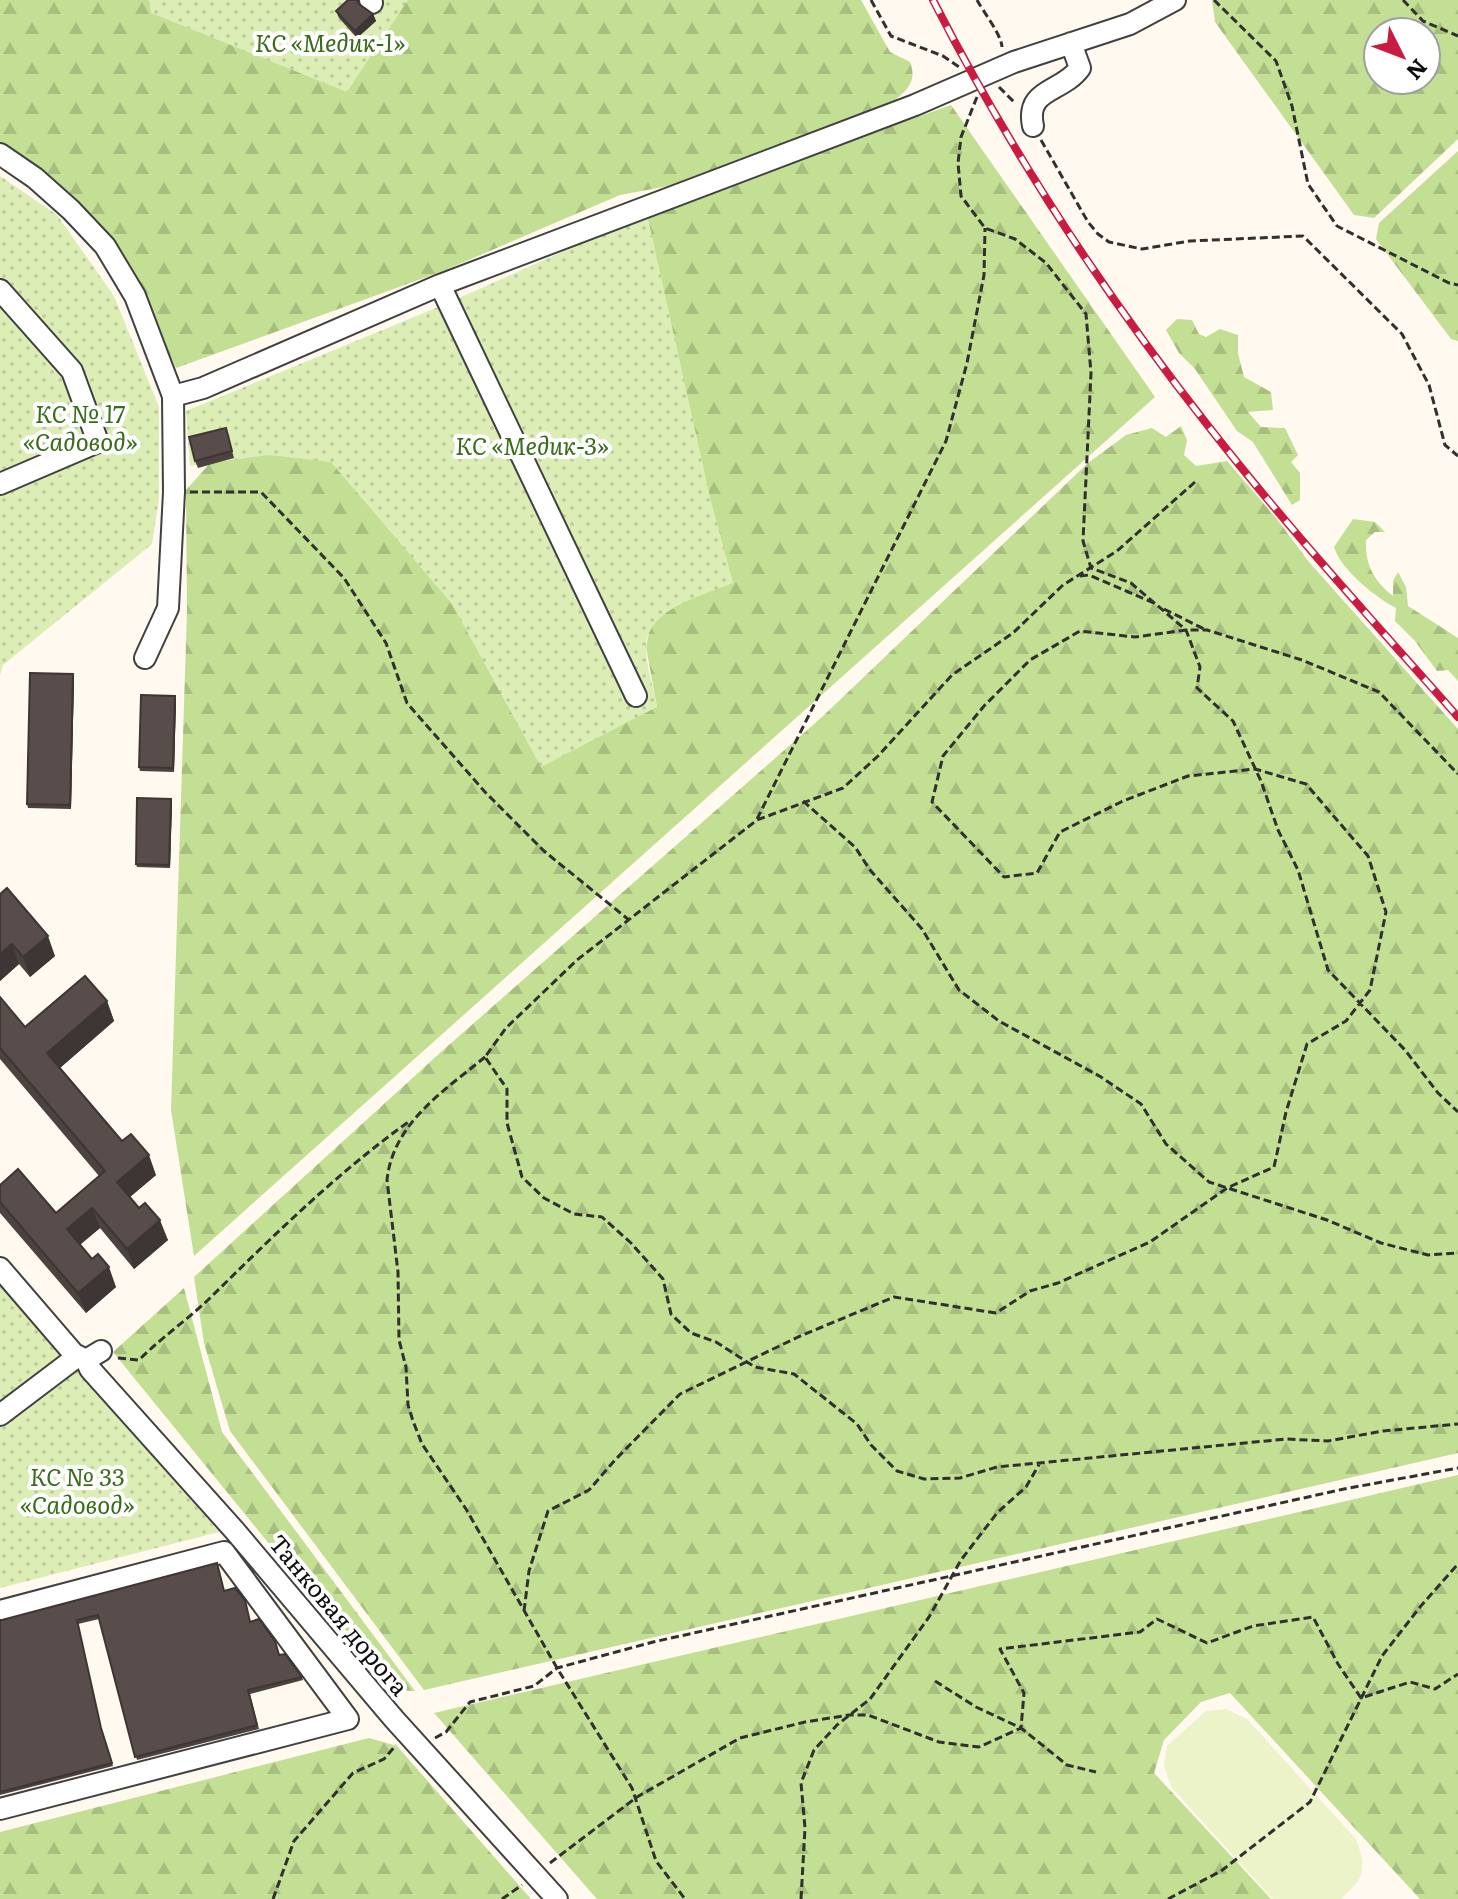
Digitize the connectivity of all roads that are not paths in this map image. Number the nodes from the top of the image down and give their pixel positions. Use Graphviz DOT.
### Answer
graph roads {
  1 [pos="1175,0"];
  2 [pos="1071,43"];
  3 [pos="1033,126"];
  4 [pos="0,154"];
  5 [pos="440,285"];
  6 [pos="0,290"];
  7 [pos="173,396"];
  8 [pos="0,484"];
  9 [pos="145,658"];
  10 [pos="636,696"];
  11 [pos="0,1268"];
  12 [pos="89,1359"];
  13 [pos="0,1415"];
  14 [pos="0,1611"];
  15 [pos="0,1809"];
  16 [pos="557,1899"];
  1 -- 2 [label="street"];
  2 -- 3 [label="street"];
  2 -- 5 [label="street"];
  4 -- 7 [label="street"];
  5 -- 7 [label="street"];
  5 -- 10 [label="street"];
  6 -- 8 [label="street"];
  7 -- 9 [label="street"];
  11 -- 12 [label="street, Танковая дорога"];
  12 -- 13 [label="street"];
  12 -- 16 [label="street, Танковая дорога"];
  14 -- 15 [label="street"];
}
